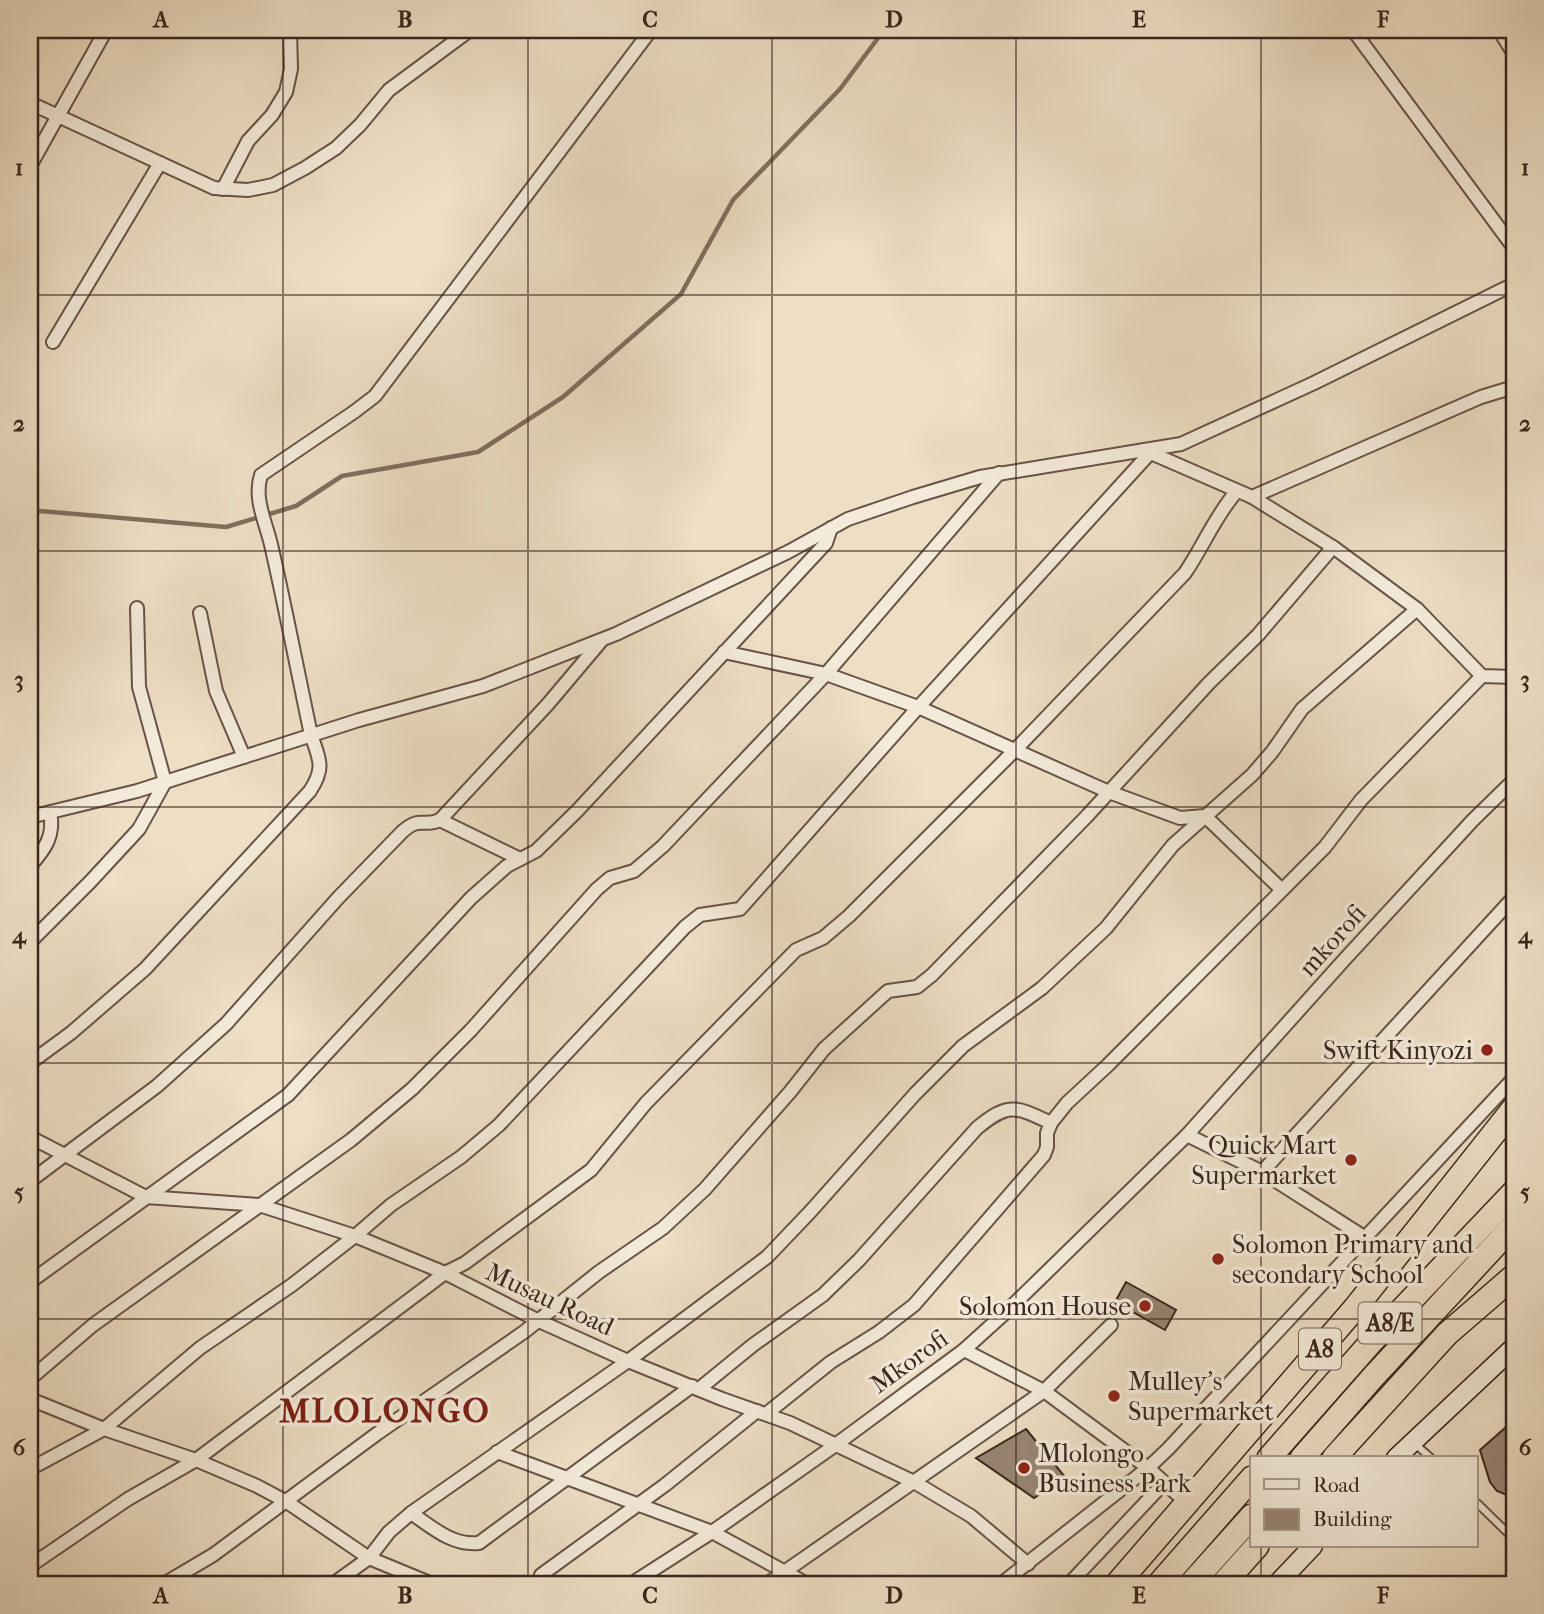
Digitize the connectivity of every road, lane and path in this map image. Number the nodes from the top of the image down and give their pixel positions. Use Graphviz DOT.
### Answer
graph roads {
  1 [pos="106,30"];
  2 [pos="290,30"];
  3 [pos="470,30"];
  4 [pos="651,30"];
  5 [pos="1353,30"];
  6 [pos="1506,34"];
  7 [pos="1514,54"];
  8 [pos="30,103"];
  9 [pos="58,116"];
  10 [pos="160,163"];
  11 [pos="30,166"];
  12 [pos="223,189"];
  13 [pos="1514,224"];
  14 [pos="1504,235"];
  15 [pos="1514,248"];
  16 [pos="1514,284"];
  17 [pos="53,342"];
  18 [pos="1514,387"];
  19 [pos="1147,452"];
  20 [pos="999,473"];
  21 [pos="1236,492"];
  22 [pos="1252,498"];
  23 [pos="831,528"];
  24 [pos="1333,547"];
  25 [pos="137,608"];
  26 [pos="1417,609"];
  27 [pos="200,614"];
  28 [pos="603,639"];
  29 [pos="724,652"];
  30 [pos="826,674"];
  31 [pos="1482,676"];
  32 [pos="1514,677"];
  33 [pos="918,707"];
  34 [pos="311,736"];
  35 [pos="1016,749"];
  36 [pos="244,757"];
  37 [pos="1514,780"];
  38 [pos="165,782"];
  39 [pos="1110,792"];
  40 [pos="50,812"];
  41 [pos="1205,816"];
  42 [pos="30,817"];
  43 [pos="440,820"];
  44 [pos="520,859"];
  45 [pos="30,866"];
  46 [pos="1282,890"];
  47 [pos="1514,897"];
  48 [pos="30,942"];
  49 [pos="30,1063"];
  50 [pos="1514,1078"];
  51 [pos="1514,1108"];
  52 [pos="1051,1123"];
  53 [pos="1187,1135"];
  54 [pos="30,1137"];
  55 [pos="65,1156"];
  56 [pos="1262,1172"];
  57 [pos="30,1181"];
  58 [pos="1514,1192"];
  59 [pos="146,1196"];
  60 [pos="259,1205"];
  61 [pos="1514,1225"];
  62 [pos="355,1237"];
  63 [pos="1364,1237"];
  64 [pos="445,1273"];
  65 [pos="1514,1276"];
  66 [pos="30,1282"];
  67 [pos="539,1321"];
  68 [pos="1111,1325"];
  69 [pos="964,1350"];
  70 [pos="1513,1351"];
  71 [pos="628,1361"];
  72 [pos="30,1379"];
  73 [pos="695,1387"];
  74 [pos="1044,1391"];
  75 [pos="30,1399"];
  76 [pos="762,1412"];
  77 [pos="104,1429"];
  78 [pos="1412,1441"];
  79 [pos="834,1446"];
  80 [pos="497,1452"];
  81 [pos="1271,1456"];
  82 [pos="1304,1456"];
  83 [pos="1336,1456"];
  84 [pos="1398,1456"];
  85 [pos="1429,1456"];
  86 [pos="196,1460"];
  87 [pos="1148,1468"];
  88 [pos="30,1469"];
  89 [pos="565,1479"];
  90 [pos="1250,1480"];
  91 [pos="914,1482"];
  92 [pos="1164,1483"];
  93 [pos="287,1502"];
  94 [pos="1187,1503"];
  95 [pos="1478,1504"];
  96 [pos="636,1506"];
  97 [pos="411,1513"];
  98 [pos="1250,1518"];
  99 [pos="712,1532"];
  100 [pos="1514,1539"];
  101 [pos="1255,1548"];
  102 [pos="1312,1548"];
  103 [pos="369,1558"];
  104 [pos="1028,1564"];
  105 [pos="30,1566"];
  106 [pos="785,1572"];
  107 [pos="541,1575"];
  108 [pos="164,1584"];
  109 [pos="333,1584"];
  110 [pos="432,1584"];
  111 [pos="631,1584"];
  112 [pos="767,1584"];
  113 [pos="807,1584"];
  114 [pos="1001,1584"];
  115 [pos="1069,1584"];
  116 [pos="1117,1584"];
  117 [pos="1159,1584"];
  118 [pos="1191,1584"];
  119 [pos="1223,1584"];
  120 [pos="1277,1584"];
  1 -- 9 [label="street"];
  2 -- 12 [label="street"];
  3 -- 12 [label="street"];
  4 -- 34 [label="street"];
  5 -- 14 [label="street"];
  6 -- 7 [label="street"];
  8 -- 9 [label="street"];
  9 -- 10 [label="street"];
  9 -- 11 [label="street"];
  10 -- 12 [label="street"];
  10 -- 17 [label="street"];
  13 -- 14 [label="street"];
  14 -- 15 [label="street"];
  16 -- 19 [label="street"];
  18 -- 22 [label="street"];
  19 -- 20 [label="street"];
  19 -- 21 [label="street"];
  19 -- 33 [label="street"];
  20 -- 23 [label="street"];
  20 -- 30 [label="street"];
  21 -- 22 [label="street"];
  21 -- 35 [label="street"];
  22 -- 24 [label="street"];
  23 -- 28 [label="street"];
  23 -- 29 [label="street"];
  24 -- 26 [label="street"];
  24 -- 39 [label="street"];
  25 -- 38 [label="street"];
  26 -- 31 [label="street"];
  26 -- 41 [label="street"];
  27 -- 36 [label="street"];
  28 -- 34 [label="street"];
  28 -- 43 [label="street"];
  29 -- 30 [label="street"];
  29 -- 44 [label="street"];
  30 -- 33 [label="street"];
  30 -- 60 [label="street"];
  31 -- 32 [label="street"];
  31 -- 46 [label="street"];
  33 -- 35 [label="street"];
  33 -- 62 [label="street"];
  34 -- 36 [label="street"];
  34 -- 49 [label="street"];
  35 -- 39 [label="street"];
  35 -- 64 [label="street"];
  36 -- 38 [label="street"];
  37 -- 53 [label="street, mkorofi"];
  38 -- 40 [label="street"];
  38 -- 48 [label="street"];
  39 -- 41 [label="street"];
  39 -- 67 [label="street"];
  40 -- 42 [label="street"];
  40 -- 45 [label="street"];
  41 -- 46 [label="street"];
  41 -- 71 [label="street"];
  43 -- 44 [label="street"];
  43 -- 55 [label="street"];
  44 -- 59 [label="street"];
  46 -- 52 [label="street"];
  47 -- 56 [label="street"];
  50 -- 63 [label="street"];
  51 -- 94 [label="highway, A8"];
  52 -- 73 [label="street"];
  52 -- 76 [label="street"];
  53 -- 56 [label="street"];
  53 -- 69 [label="street, Mkorofi"];
  54 -- 55 [label="street, Musau Road"];
  55 -- 57 [label="street"];
  55 -- 59 [label="street, Musau Road"];
  56 -- 63 [label="street"];
  58 -- 81 [label="highway, A8/E"];
  59 -- 60 [label="street, Musau Road"];
  59 -- 66 [label="street"];
  60 -- 62 [label="street, Musau Road"];
  60 -- 72 [label="street"];
  61 -- 82 [label="highway, A8/E"];
  62 -- 64 [label="street, Musau Road"];
  62 -- 77 [label="street"];
  63 -- 87 [label="street"];
  64 -- 67 [label="street, Musau Road"];
  64 -- 86 [label="street"];
  65 -- 83 [label="highway"];
  67 -- 71 [label="street, Musau Road"];
  67 -- 93 [label="street"];
  68 -- 74 [label="street"];
  69 -- 74 [label="street"];
  69 -- 79 [label="street, Mkorofi"];
  70 -- 78 [label="street"];
  71 -- 73 [label="street, Musau Road"];
  71 -- 80 [label="street"];
  73 -- 76 [label="street, Musau Road"];
  73 -- 89 [label="street"];
  74 -- 87 [label="street"];
  74 -- 91 [label="street"];
  75 -- 77 [label="street"];
  76 -- 79 [label="street, Musau Road"];
  76 -- 96 [label="street"];
  77 -- 86 [label="street"];
  77 -- 88 [label="street"];
  78 -- 84 [label="street"];
  78 -- 85 [label="lane"];
  79 -- 91 [label="street, Musau Road"];
  79 -- 99 [label="street, Mkorofi"];
  80 -- 89 [label="street"];
  80 -- 97 [label="street"];
  86 -- 93 [label="street"];
  86 -- 105 [label="street"];
  87 -- 92 [label="street"];
  87 -- 104 [label="street"];
  89 -- 96 [label="street"];
  89 -- 97 [label="street"];
  90 -- 117 [label="highway"];
  91 -- 104 [label="street, Musau Road"];
  91 -- 106 [label="street"];
  92 -- 94 [label="street"];
  92 -- 115 [label="street"];
  93 -- 103 [label="street"];
  93 -- 108 [label="street"];
  94 -- 116 [label="highway, A8"];
  95 -- 100 [label="lane"];
  96 -- 99 [label="street"];
  96 -- 107 [label="street"];
  97 -- 103 [label="street"];
  98 -- 118 [label="highway"];
  99 -- 106 [label="street"];
  99 -- 111 [label="street, Mkorofi"];
  101 -- 119 [label="highway"];
  102 -- 120 [label="street"];
  103 -- 109 [label="street"];
  103 -- 110 [label="street"];
  104 -- 114 [label="street"];
  106 -- 112 [label="street"];
  106 -- 113 [label="street"];
}
